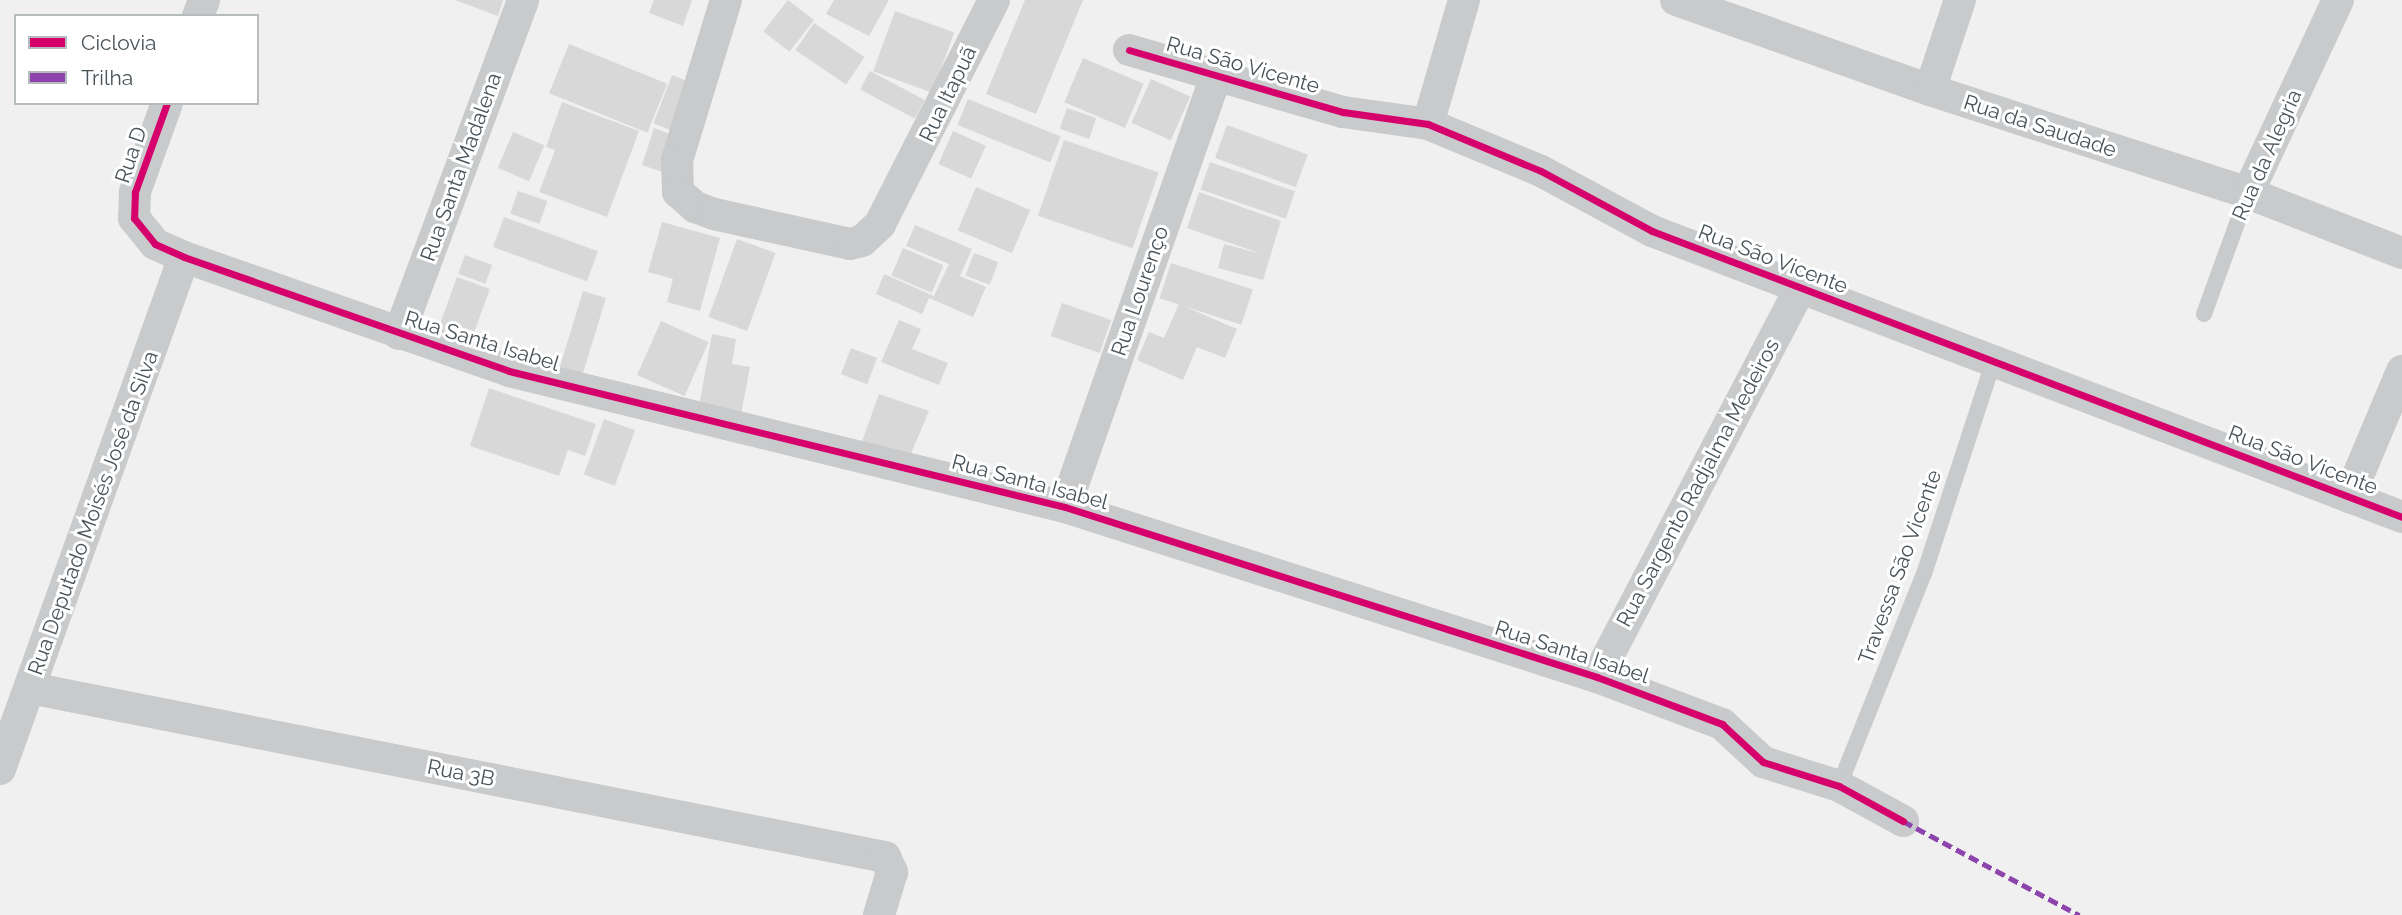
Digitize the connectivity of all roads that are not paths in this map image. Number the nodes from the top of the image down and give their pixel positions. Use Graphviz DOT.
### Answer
graph roads {
  1 [pos="523,0"];
  2 [pos="726,0"];
  3 [pos="994,0"];
  4 [pos="1464,0"];
  5 [pos="1676,0"];
  6 [pos="1960,0"];
  7 [pos="2338,0"];
  8 [pos="1129,50"];
  9 [pos="1216,76"];
  10 [pos="1930,90"];
  11 [pos="166,105"];
  12 [pos="1428,124"];
  13 [pos="2248,193"];
  14 [pos="134,218"];
  15 [pos="2402,253"];
  16 [pos="184,257"];
  17 [pos="1800,289"];
  18 [pos="2204,314"];
  19 [pos="399,334"];
  20 [pos="1994,360"];
  21 [pos="2402,371"];
  22 [pos="2349,497"];
  23 [pos="1065,507"];
  24 [pos="2402,517"];
  25 [pos="1597,677"];
  26 [pos="30,688"];
  27 [pos="0,769"];
  28 [pos="1839,786"];
  29 [pos="1903,821"];
  30 [pos="879,915"];
  1 -- 19 [label="street, Rua Santa Madalena"];
  2 -- 3 [label="street, Rua Itapuã"];
  4 -- 12 [label="street"];
  5 -- 10 [label="street, Rua da Saudade"];
  6 -- 10 [label="street"];
  7 -- 13 [label="street, Rua da Alegria"];
  8 -- 9 [label="street, Rua São Vicente"];
  9 -- 12 [label="street, Rua São Vicente"];
  9 -- 23 [label="street, Rua Lourenço"];
  10 -- 13 [label="street, Rua da Saudade"];
  11 -- 14 [label="street, Rua D"];
  12 -- 17 [label="street, Rua São Vicente"];
  13 -- 15 [label="street, Rua da Saudade"];
  13 -- 18 [label="lane, Rua da Alegria"];
  14 -- 16 [label="street, Rua Santa Isabel"];
  16 -- 19 [label="street, Rua Santa Isabel"];
  16 -- 26 [label="street, Rua Deputado Moisés José da Silva"];
  17 -- 20 [label="street, Rua São Vicente"];
  17 -- 25 [label="street, Rua Sargento Radjalma Medeiros"];
  19 -- 23 [label="street, Rua Santa Isabel"];
  20 -- 22 [label="street, Rua São Vicente"];
  20 -- 28 [label="lane, Travessa São Vicente"];
  21 -- 22 [label="street"];
  22 -- 24 [label="street, Rua São Vicente"];
  23 -- 25 [label="street, Rua Santa Isabel"];
  25 -- 28 [label="street, Rua Santa Isabel"];
  26 -- 27 [label="street, Rua Deputado Moisés José da Silva"];
  26 -- 30 [label="street, Rua 3B"];
  28 -- 29 [label="street, Rua Santa Isabel"];
}
